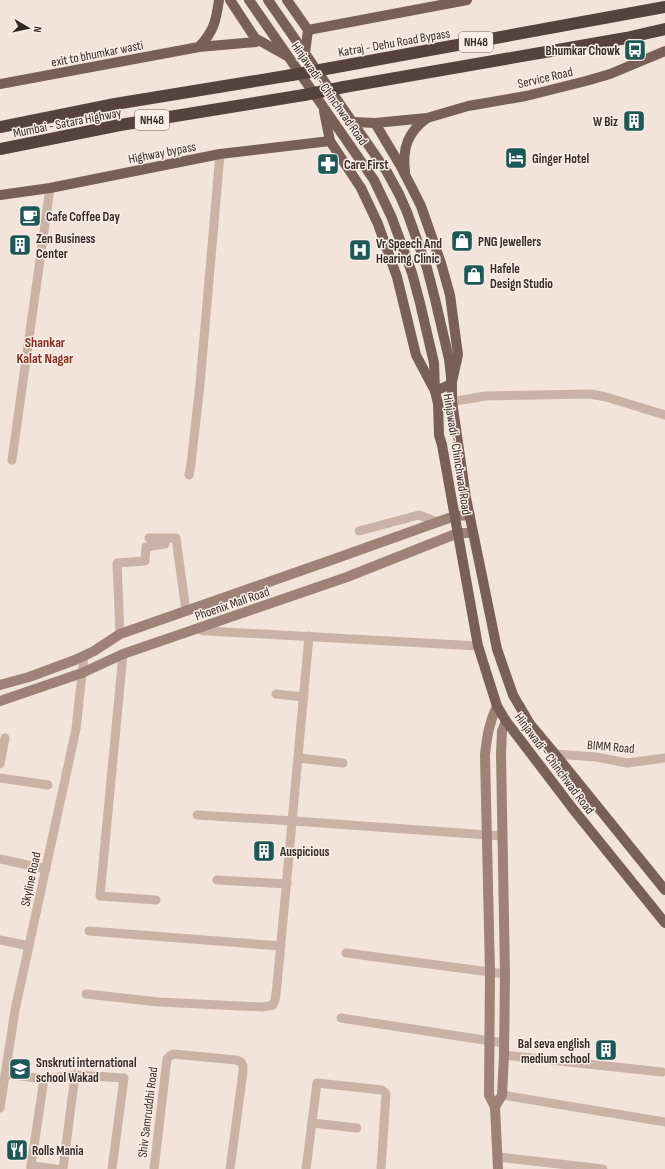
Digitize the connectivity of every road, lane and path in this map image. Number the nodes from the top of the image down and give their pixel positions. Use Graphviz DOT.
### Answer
graph roads {
  1 [pos="219,0"];
  2 [pos="230,0"];
  3 [pos="248,0"];
  4 [pos="268,0"];
  5 [pos="287,0"];
  6 [pos="467,0"];
  7 [pos="665,7"];
  8 [pos="665,29"];
  9 [pos="308,30"];
  10 [pos="256,42"];
  11 [pos="199,47"];
  12 [pos="665,51"];
  13 [pos="305,53"];
  14 [pos="289,57"];
  15 [pos="292,74"];
  16 [pos="0,84"];
  17 [pos="324,108"];
  18 [pos="427,118"];
  19 [pos="353,122"];
  20 [pos="375,123"];
  21 [pos="0,127"];
  22 [pos="330,141"];
  23 [pos="0,149"];
  24 [pos="220,154"];
  25 [pos="405,174"];
  26 [pos="50,188"];
  27 [pos="0,195"];
  28 [pos="452,382"];
  29 [pos="435,391"];
  30 [pos="452,401"];
  31 [pos="438,404"];
  32 [pos="665,415"];
  33 [pos="12,460"];
  34 [pos="189,475"];
  35 [pos="470,515"];
  36 [pos="454,516"];
  37 [pos="437,522"];
  38 [pos="359,531"];
  39 [pos="473,533"];
  40 [pos="458,534"];
  41 [pos="149,538"];
  42 [pos="165,544"];
  43 [pos="186,611"];
  44 [pos="198,628"];
  45 [pos="120,634"];
  46 [pos="309,636"];
  47 [pos="478,646"];
  48 [pos="124,654"];
  49 [pos="84,656"];
  50 [pos="82,673"];
  51 [pos="0,685"];
  52 [pos="276,694"];
  53 [pos="304,697"];
  54 [pos="0,701"];
  55 [pos="498,706"];
  56 [pos="506,721"];
  57 [pos="5,738"];
  58 [pos="555,754"];
  59 [pos="299,758"];
  60 [pos="665,758"];
  61 [pos="343,763"];
  62 [pos="0,764"];
  63 [pos="0,778"];
  64 [pos="48,785"];
  65 [pos="197,815"];
  66 [pos="294,821"];
  67 [pos="487,835"];
  68 [pos="502,836"];
  69 [pos="0,859"];
  70 [pos="46,869"];
  71 [pos="217,880"];
  72 [pos="287,884"];
  73 [pos="665,890"];
  74 [pos="156,900"];
  75 [pos="665,924"];
  76 [pos="89,931"];
  77 [pos="0,940"];
  78 [pos="29,946"];
  79 [pos="281,946"];
  80 [pos="346,953"];
  81 [pos="490,972"];
  82 [pos="505,974"];
  83 [pos="86,994"];
  84 [pos="341,1018"];
  85 [pos="490,1041"];
  86 [pos="504,1043"];
  87 [pos="504,1055"];
  88 [pos="662,1072"];
  89 [pos="75,1075"];
  90 [pos="3,1078"];
  91 [pos="44,1080"];
  92 [pos="502,1095"];
  93 [pos="495,1107"];
  94 [pos="0,1108"];
  95 [pos="665,1122"];
  96 [pos="312,1123"];
  97 [pos="357,1128"];
  98 [pos="498,1157"];
  99 [pos="31,1167"];
  100 [pos="56,1169"];
  101 [pos="63,1169"];
  102 [pos="112,1169"];
  103 [pos="154,1169"];
  104 [pos="230,1169"];
  105 [pos="306,1169"];
  106 [pos="381,1169"];
  107 [pos="498,1169"];
  108 [pos="603,1169"];
  1 -- 11 [label="main road"];
  2 -- 14 [label="main road"];
  3 -- 14 [label="main road, Hinjawadi - Chinchwad Road"];
  4 -- 13 [label="main road, Hinjawadi - Chinchwad Road"];
  5 -- 9 [label="main road"];
  6 -- 9 [label="main road"];
  7 -- 15 [label="highway, Katraj - Dehu Road Bypass / NH48, bridge"];
  8 -- 23 [label="highway, Mumbai - Satara Highway / NH48, bridge"];
  9 -- 13 [label="main road"];
  10 -- 11 [label="main road, exit to bhumkar wasti"];
  11 -- 16 [label="main road, exit to bhumkar wasti"];
  12 -- 18 [label="main road, Service Road"];
  13 -- 19 [label="main road, Hinjawadi - Chinchwad Road"];
  14 -- 17 [label="main road, Hinjawadi - Chinchwad Road"];
  15 -- 21 [label="highway, Mumbai - Satara Highway / NH48"];
  17 -- 22 [label="main road"];
  17 -- 29 [label="main road, Hinjawadi - Chinchwad Road"];
  18 -- 20 [label="main road, Service Road"];
  18 -- 25 [label="main road"];
  19 -- 20 [label="main road, Service Road"];
  19 -- 28 [label="main road, Hinjawadi - Chinchwad Road"];
  20 -- 25 [label="main road"];
  22 -- 24 [label="main road, Highway bypass"];
  22 -- 29 [label="main road"];
  24 -- 26 [label="main road, Highway bypass"];
  24 -- 34 [label="street"];
  25 -- 28 [label="main road"];
  26 -- 27 [label="main road, Highway bypass"];
  26 -- 33 [label="street"];
  28 -- 29 [label="main road"];
  28 -- 30 [label="main road, Hinjawadi - Chinchwad Road"];
  29 -- 31 [label="main road, Hinjawadi - Chinchwad Road"];
  30 -- 31 [label="street"];
  30 -- 32 [label="street"];
  30 -- 35 [label="main road, Hinjawadi - Chinchwad Road"];
  31 -- 36 [label="main road, Hinjawadi - Chinchwad Road"];
  35 -- 36 [label="street, Phoenix Mall Road"];
  35 -- 39 [label="main road, Hinjawadi - Chinchwad Road"];
  36 -- 37 [label="street, Phoenix Mall Road"];
  36 -- 40 [label="main road, Hinjawadi - Chinchwad Road"];
  37 -- 38 [label="street"];
  37 -- 43 [label="street, Phoenix Mall Road"];
  39 -- 40 [label="street, Phoenix Mall Road"];
  39 -- 58 [label="main road, Hinjawadi - Chinchwad Road"];
  40 -- 44 [label="street, Phoenix Mall Road"];
  40 -- 47 [label="main road, Hinjawadi - Chinchwad Road"];
  41 -- 43 [label="street"];
  42 -- 45 [label="street"];
  43 -- 45 [label="street, Phoenix Mall Road"];
  44 -- 46 [label="street"];
  44 -- 48 [label="street, Phoenix Mall Road"];
  45 -- 49 [label="street, Phoenix Mall Road"];
  46 -- 47 [label="street"];
  46 -- 53 [label="street"];
  47 -- 55 [label="main road, Hinjawadi - Chinchwad Road"];
  48 -- 50 [label="street, Phoenix Mall Road"];
  48 -- 74 [label="street"];
  49 -- 50 [label="street, Skyline Road"];
  49 -- 51 [label="street, Phoenix Mall Road"];
  50 -- 54 [label="street, Phoenix Mall Road"];
  50 -- 70 [label="street, Skyline Road"];
  52 -- 53 [label="street"];
  53 -- 59 [label="street"];
  55 -- 56 [label="main road, Hinjawadi - Chinchwad Road"];
  55 -- 67 [label="street"];
  56 -- 68 [label="street"];
  56 -- 75 [label="main road, Hinjawadi - Chinchwad Road"];
  57 -- 62 [label="street"];
  58 -- 60 [label="street, BIMM Road"];
  58 -- 73 [label="main road, Hinjawadi - Chinchwad Road"];
  59 -- 61 [label="street"];
  59 -- 66 [label="street"];
  63 -- 64 [label="street"];
  65 -- 66 [label="street"];
  66 -- 67 [label="street"];
  66 -- 72 [label="street"];
  67 -- 68 [label="street"];
  67 -- 81 [label="street"];
  68 -- 82 [label="street"];
  69 -- 70 [label="street"];
  70 -- 78 [label="street, Skyline Road"];
  71 -- 72 [label="street"];
  72 -- 79 [label="street"];
  76 -- 79 [label="street"];
  77 -- 78 [label="street"];
  78 -- 90 [label="street, Skyline Road"];
  79 -- 83 [label="street"];
  80 -- 81 [label="street"];
  81 -- 82 [label="street"];
  81 -- 85 [label="street"];
  82 -- 86 [label="street"];
  84 -- 85 [label="street"];
  85 -- 86 [label="street"];
  85 -- 93 [label="street"];
  86 -- 87 [label="street"];
  87 -- 88 [label="street"];
  87 -- 92 [label="street"];
  89 -- 91 [label="street"];
  89 -- 101 [label="street"];
  89 -- 102 [label="street"];
  90 -- 91 [label="street"];
  90 -- 94 [label="street, Skyline Road"];
  91 -- 99 [label="street"];
  92 -- 93 [label="street"];
  92 -- 95 [label="street"];
  93 -- 98 [label="street"];
  96 -- 97 [label="street"];
  96 -- 105 [label="street"];
  96 -- 106 [label="street"];
  98 -- 107 [label="street"];
  98 -- 108 [label="street"];
  99 -- 100 [label="street"];
  103 -- 104 [label="street, Shiv Samruddhi Road"];
}
